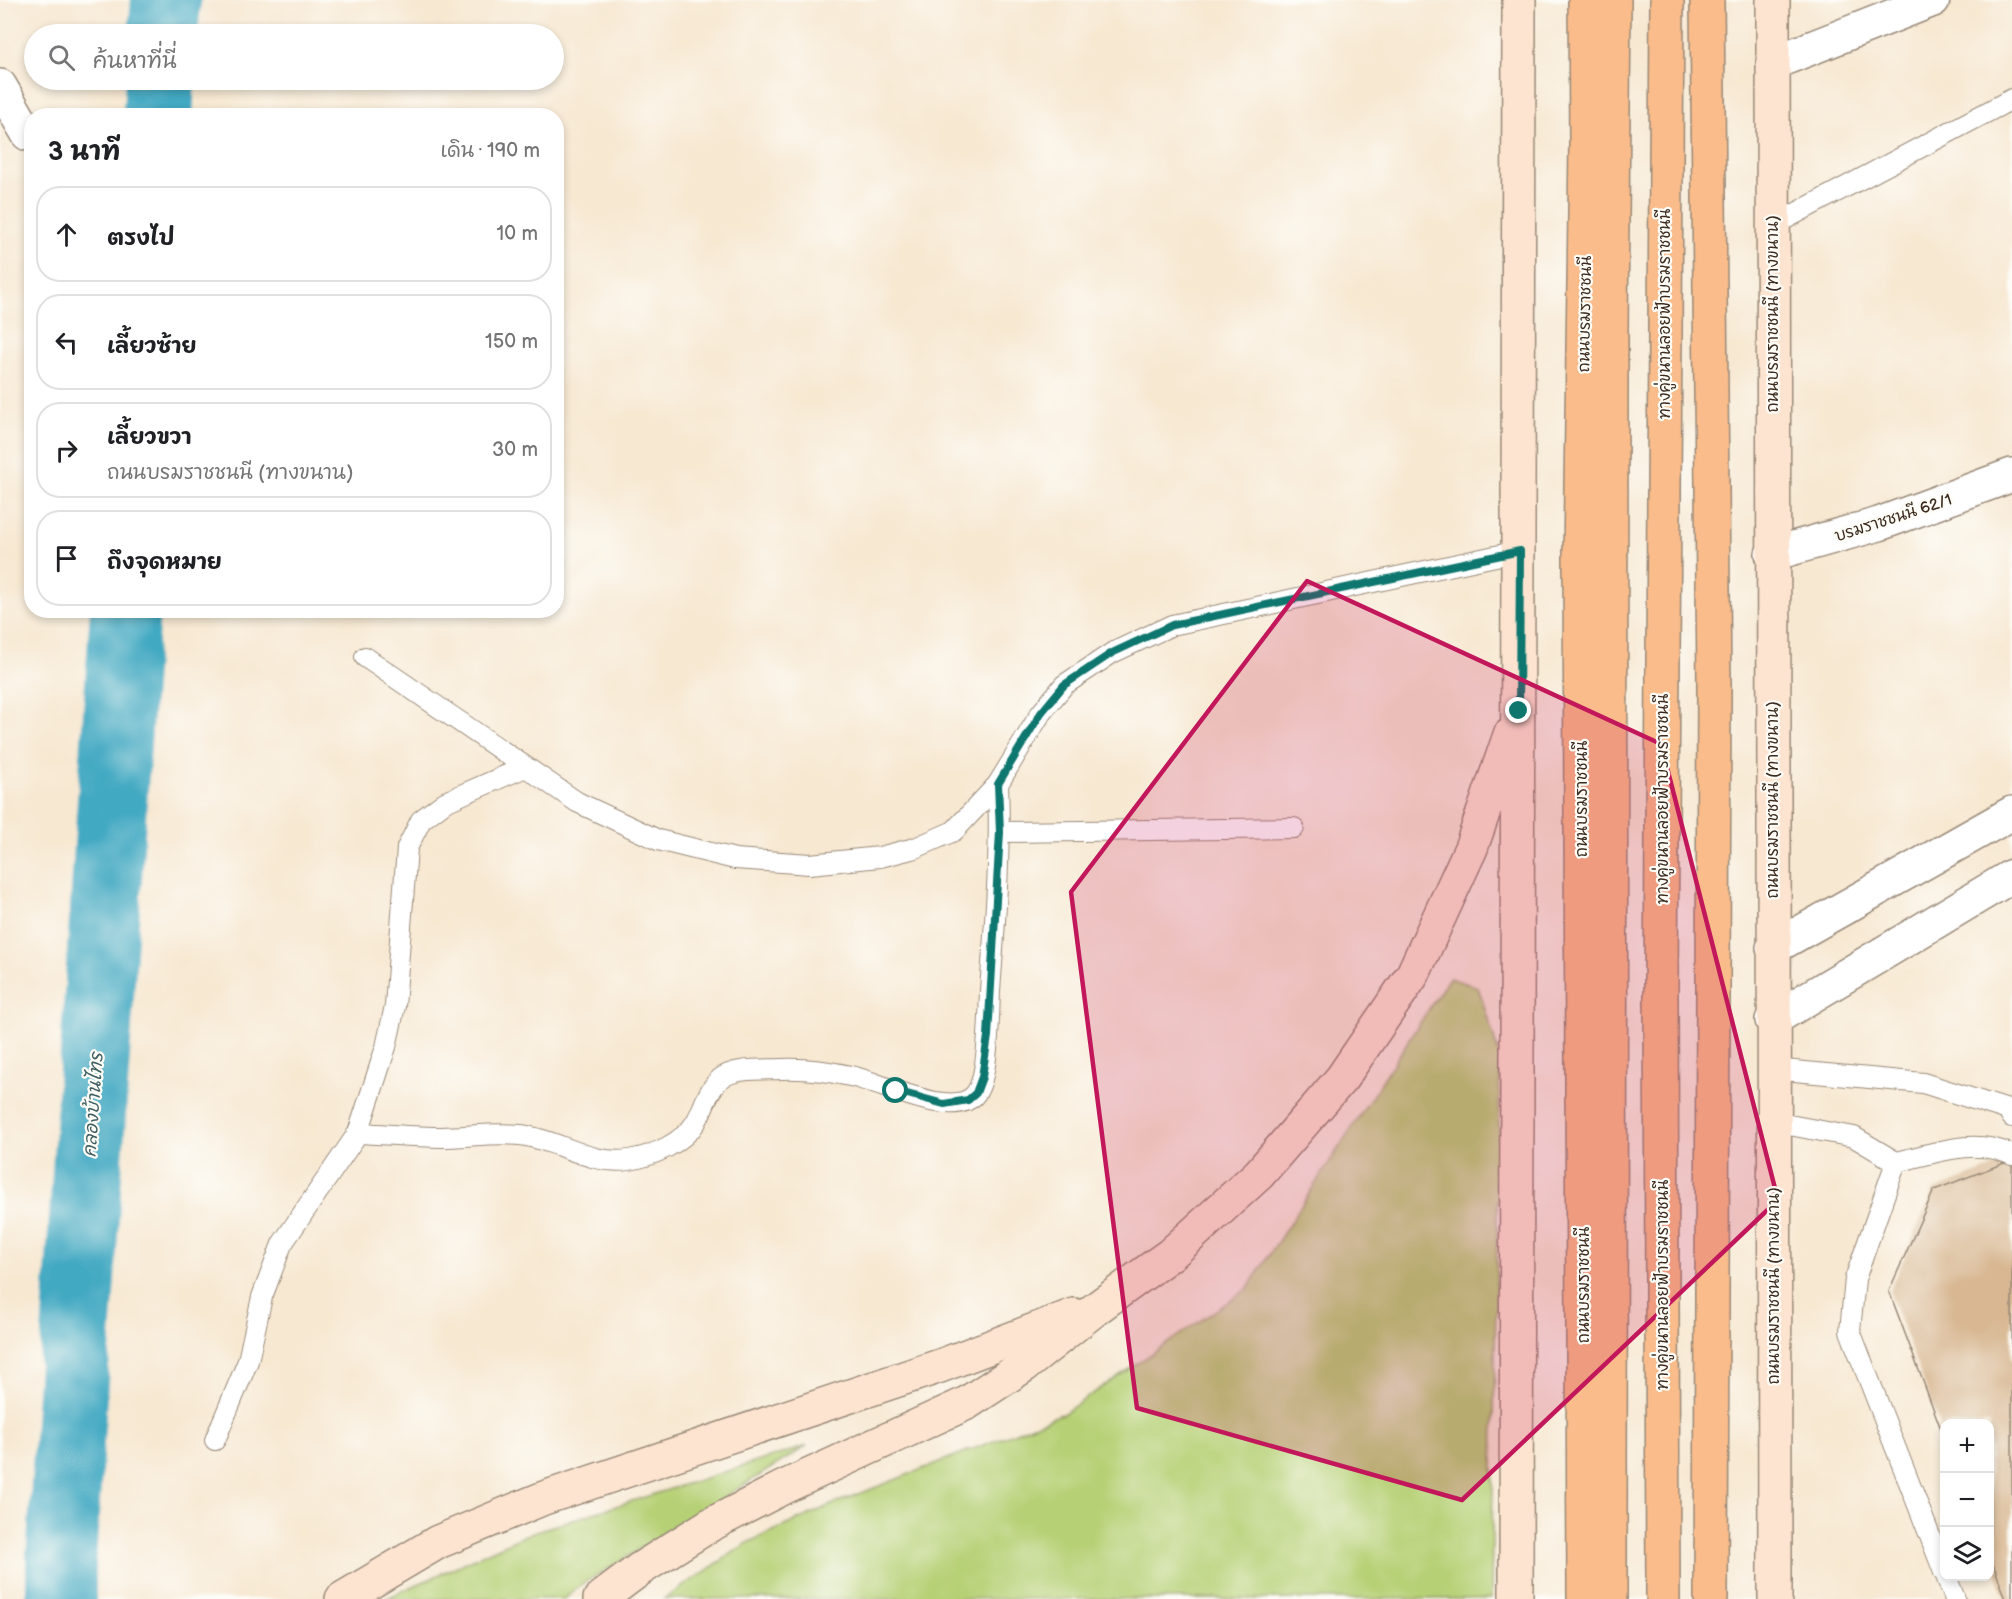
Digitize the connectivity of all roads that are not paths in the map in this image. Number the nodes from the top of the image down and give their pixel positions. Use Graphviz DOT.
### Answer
graph roads {
  1 [pos="1519,0"];
  2 [pos="1586,0"];
  3 [pos="1614,0"];
  4 [pos="1667,0"];
  5 [pos="1707,0"];
  6 [pos="1773,0"];
  7 [pos="1933,0"];
  8 [pos="1773,63"];
  9 [pos="0,86"];
  10 [pos="2012,99"];
  11 [pos="24,129"];
  12 [pos="1772,226"];
  13 [pos="2012,475"];
  14 [pos="1520,551"];
  15 [pos="1772,554"];
  16 [pos="365,657"];
  17 [pos="1519,711"];
  18 [pos="523,768"];
  19 [pos="998,784"];
  20 [pos="2012,813"];
  21 [pos="1294,828"];
  22 [pos="1000,832"];
  23 [pos="2012,876"];
  24 [pos="1773,948"];
  25 [pos="1772,1020"];
  26 [pos="1773,1069"];
  27 [pos="2012,1117"];
  28 [pos="1773,1122"];
  29 [pos="358,1133"];
  30 [pos="2012,1155"];
  31 [pos="1896,1162"];
  32 [pos="1098,1306"];
  33 [pos="215,1440"];
  34 [pos="1940,1562"];
  35 [pos="1948,1581"];
  36 [pos="342,1599"];
  37 [pos="600,1599"];
  38 [pos="1516,1599"];
  39 [pos="1584,1599"];
  40 [pos="1610,1599"];
  41 [pos="1663,1599"];
  42 [pos="1711,1599"];
  43 [pos="1775,1599"];
  44 [pos="1955,1599"];
  1 -- 14 [label="main road"];
  2 -- 39 [label="main road, ถนนบรมราชชนนี"];
  3 -- 40 [label="main road"];
  4 -- 41 [label="main road, ทางคู่ขนานลอยฟ้าบรมราชชนนี"];
  5 -- 42 [label="main road"];
  6 -- 8 [label="main road, ถนนบรมราชชนนี (ทางขนาน)"];
  7 -- 8 [label="street"];
  8 -- 12 [label="main road, ถนนบรมราชชนนี (ทางขนาน)"];
  9 -- 11 [label="street"];
  10 -- 12 [label="lane"];
  12 -- 15 [label="main road, ถนนบรมราชชนนี (ทางขนาน)"];
  13 -- 15 [label="street, บรมราชชนนี 62/1"];
  14 -- 17 [label="main road"];
  14 -- 19 [label="lane"];
  15 -- 24 [label="main road, ถนนบรมราชชนนี (ทางขนาน)"];
  16 -- 18 [label="lane"];
  17 -- 32 [label="main road"];
  17 -- 38 [label="main road"];
  18 -- 19 [label="lane"];
  18 -- 29 [label="lane"];
  19 -- 22 [label="lane"];
  20 -- 24 [label="street"];
  21 -- 22 [label="lane"];
  22 -- 29 [label="lane"];
  23 -- 25 [label="street"];
  24 -- 25 [label="main road, ถนนบรมราชชนนี (ทางขนาน)"];
  25 -- 26 [label="main road, ถนนบรมราชชนนี (ทางขนาน)"];
  26 -- 27 [label="lane"];
  26 -- 28 [label="main road, ถนนบรมราชชนนี (ทางขนาน)"];
  28 -- 31 [label="lane"];
  28 -- 43 [label="main road, ถนนบรมราชชนนี (ทางขนาน)"];
  29 -- 33 [label="lane"];
  30 -- 31 [label="lane"];
  31 -- 34 [label="lane"];
  32 -- 36 [label="main road"];
  32 -- 37 [label="main road"];
  35 -- 44 [label="lane"];
}
